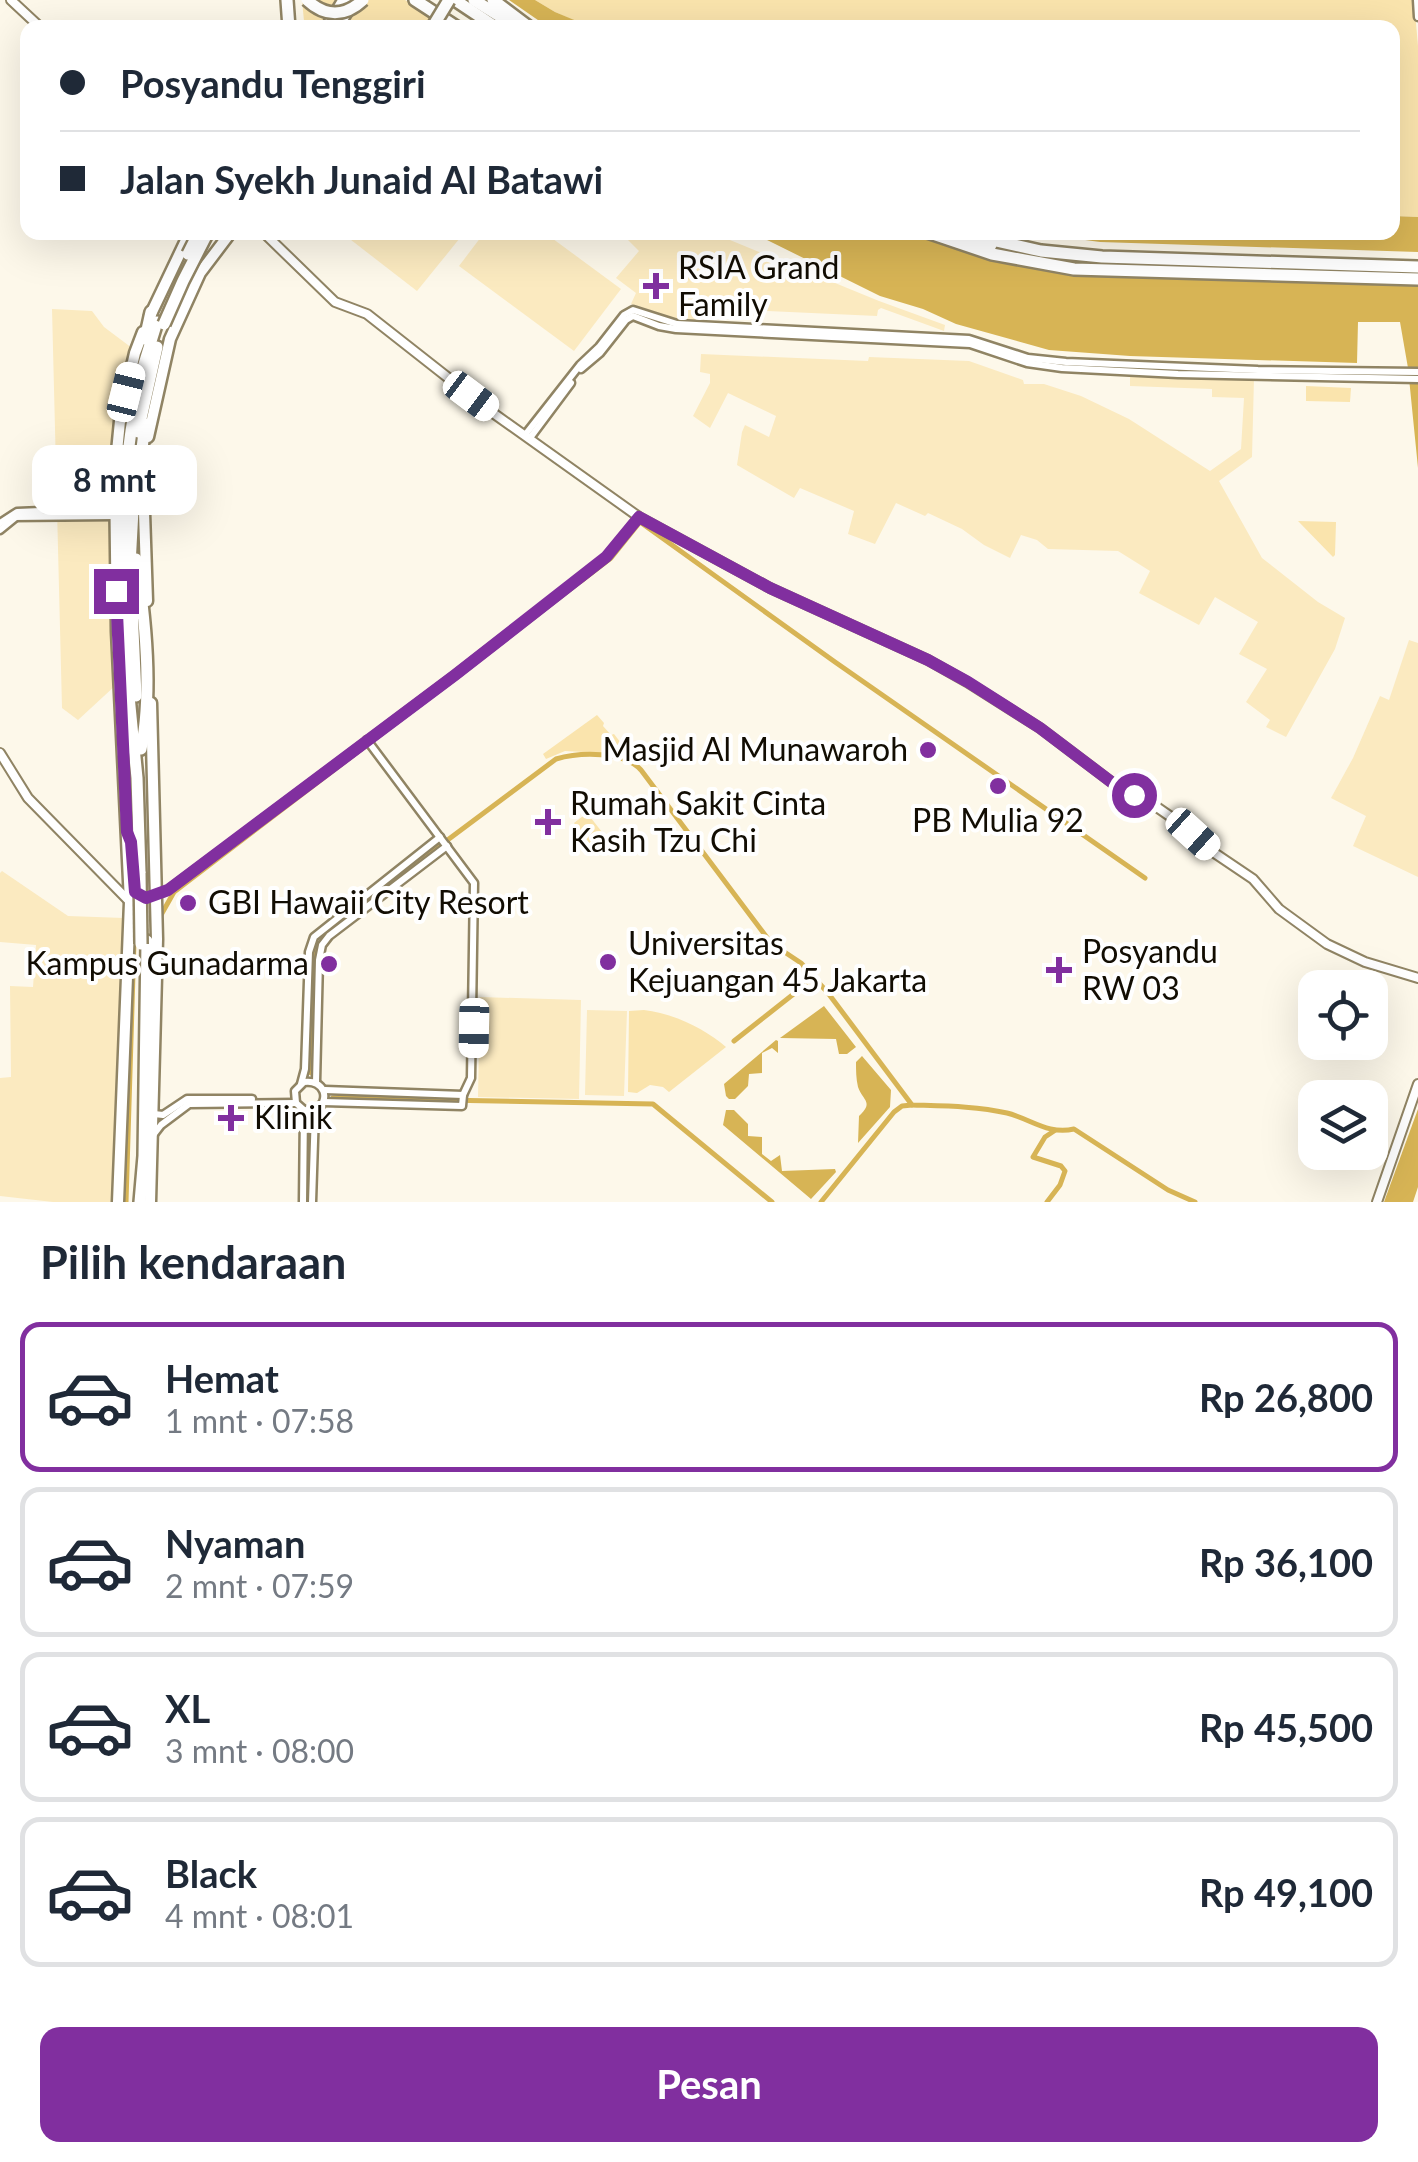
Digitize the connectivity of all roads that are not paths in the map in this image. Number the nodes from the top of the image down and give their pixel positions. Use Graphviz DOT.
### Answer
graph roads {
  1 [pos="11,0"];
  2 [pos="307,0"];
  3 [pos="362,0"];
  4 [pos="415,0"];
  5 [pos="427,0"];
  6 [pos="449,0"];
  7 [pos="474,0"];
  8 [pos="493,0"];
  9 [pos="1416,0"];
  10 [pos="1418,17"];
  11 [pos="32,20"];
  12 [pos="446,20"];
  13 [pos="455,20"];
  14 [pos="475,20"];
  15 [pos="483,20"];
  16 [pos="506,20"];
  17 [pos="519,20"];
  18 [pos="189,240"];
  19 [pos="192,240"];
  20 [pos="204,240"];
  21 [pos="204,240"];
  22 [pos="225,240"];
  23 [pos="271,240"];
  24 [pos="951,240"];
  25 [pos="978,240"];
  26 [pos="995,240"];
  27 [pos="1033,240"];
  28 [pos="223,243"];
  29 [pos="183,248"];
  30 [pos="207,262"];
  31 [pos="1418,270"];
  32 [pos="158,319"];
  33 [pos="170,338"];
  34 [pos="1418,376"];
  35 [pos="529,435"];
  36 [pos="114,512"];
  37 [pos="639,517"];
  38 [pos="0,526"];
  39 [pos="136,554"];
  40 [pos="138,713"];
  41 [pos="369,743"];
  42 [pos="141,750"];
  43 [pos="0,752"];
  44 [pos="140,777"];
  45 [pos="127,832"];
  46 [pos="444,841"];
  47 [pos="134,882"];
  48 [pos="156,882"];
  49 [pos="390,882"];
  50 [pos="156,896"];
  51 [pos="130,902"];
  52 [pos="152,937"];
  53 [pos="1418,978"];
  54 [pos="125,982"];
  55 [pos="316,1082"];
  56 [pos="301,1084"];
  57 [pos="1418,1084"];
  58 [pos="324,1090"];
  59 [pos="295,1101"];
  60 [pos="462,1101"];
  61 [pos="324,1102"];
  62 [pos="304,1110"];
  63 [pos="315,1111"];
  64 [pos="154,1114"];
  65 [pos="153,1134"];
  66 [pos="118,1202"];
  67 [pos="136,1202"];
  68 [pos="150,1202"];
  69 [pos="304,1202"];
  70 [pos="312,1202"];
  71 [pos="1377,1202"];
  1 -- 11 [label="main road"];
  2 -- 3 [label="highway, bridge"];
  4 -- 12 [label="highway"];
  5 -- 13 [label="highway"];
  6 -- 14 [label="highway"];
  6 -- 15 [label="highway"];
  7 -- 16 [label="highway"];
  8 -- 17 [label="highway"];
  9 -- 10 [label="street"];
  18 -- 29 [label="main road"];
  19 -- 32 [label="highway, bridge"];
  20 -- 28 [label="main road"];
  21 -- 32 [label="highway, bridge"];
  22 -- 28 [label="main road"];
  23 -- 35 [label="main road"];
  24 -- 31 [label="highway"];
  25 -- 31 [label="highway"];
  26 -- 31 [label="highway"];
  27 -- 31 [label="highway"];
  28 -- 30 [label="main road"];
  29 -- 30 [label="main road"];
  29 -- 32 [label="main road"];
  30 -- 33 [label="main road"];
  32 -- 36 [label="main road"];
  32 -- 40 [label="highway"];
  32 -- 44 [label="highway"];
  33 -- 39 [label="highway"];
  33 -- 48 [label="main road"];
  34 -- 35 [label="street"];
  35 -- 37 [label="main road"];
  36 -- 38 [label="street"];
  36 -- 45 [label="main road"];
  37 -- 41 [label="street"];
  37 -- 53 [label="main road"];
  39 -- 40 [label="highway"];
  39 -- 42 [label="highway"];
  40 -- 42 [label="highway"];
  41 -- 46 [label="street"];
  41 -- 50 [label="street"];
  42 -- 44 [label="highway"];
  43 -- 51 [label="main road"];
  44 -- 52 [label="highway, bridge"];
  45 -- 47 [label="main road"];
  45 -- 51 [label="main road"];
  46 -- 49 [label="street"];
  46 -- 60 [label="street"];
  47 -- 48 [label="main road"];
  47 -- 50 [label="main road"];
  48 -- 50 [label="main road"];
  49 -- 55 [label="street"];
  49 -- 56 [label="street"];
  50 -- 52 [label="main road"];
  51 -- 54 [label="main road"];
  52 -- 54 [label="main road"];
  52 -- 64 [label="main road"];
  52 -- 67 [label="highway"];
  54 -- 66 [label="main road"];
  55 -- 56 [label="street"];
  55 -- 58 [label="street"];
  56 -- 59 [label="street"];
  57 -- 71 [label="main road"];
  58 -- 60 [label="street"];
  58 -- 61 [label="street"];
  59 -- 62 [label="street"];
  59 -- 64 [label="street"];
  59 -- 65 [label="street"];
  60 -- 61 [label="street"];
  61 -- 63 [label="street"];
  62 -- 63 [label="street"];
  62 -- 69 [label="street"];
  63 -- 70 [label="street"];
  64 -- 65 [label="main road"];
  65 -- 68 [label="main road"];
}
